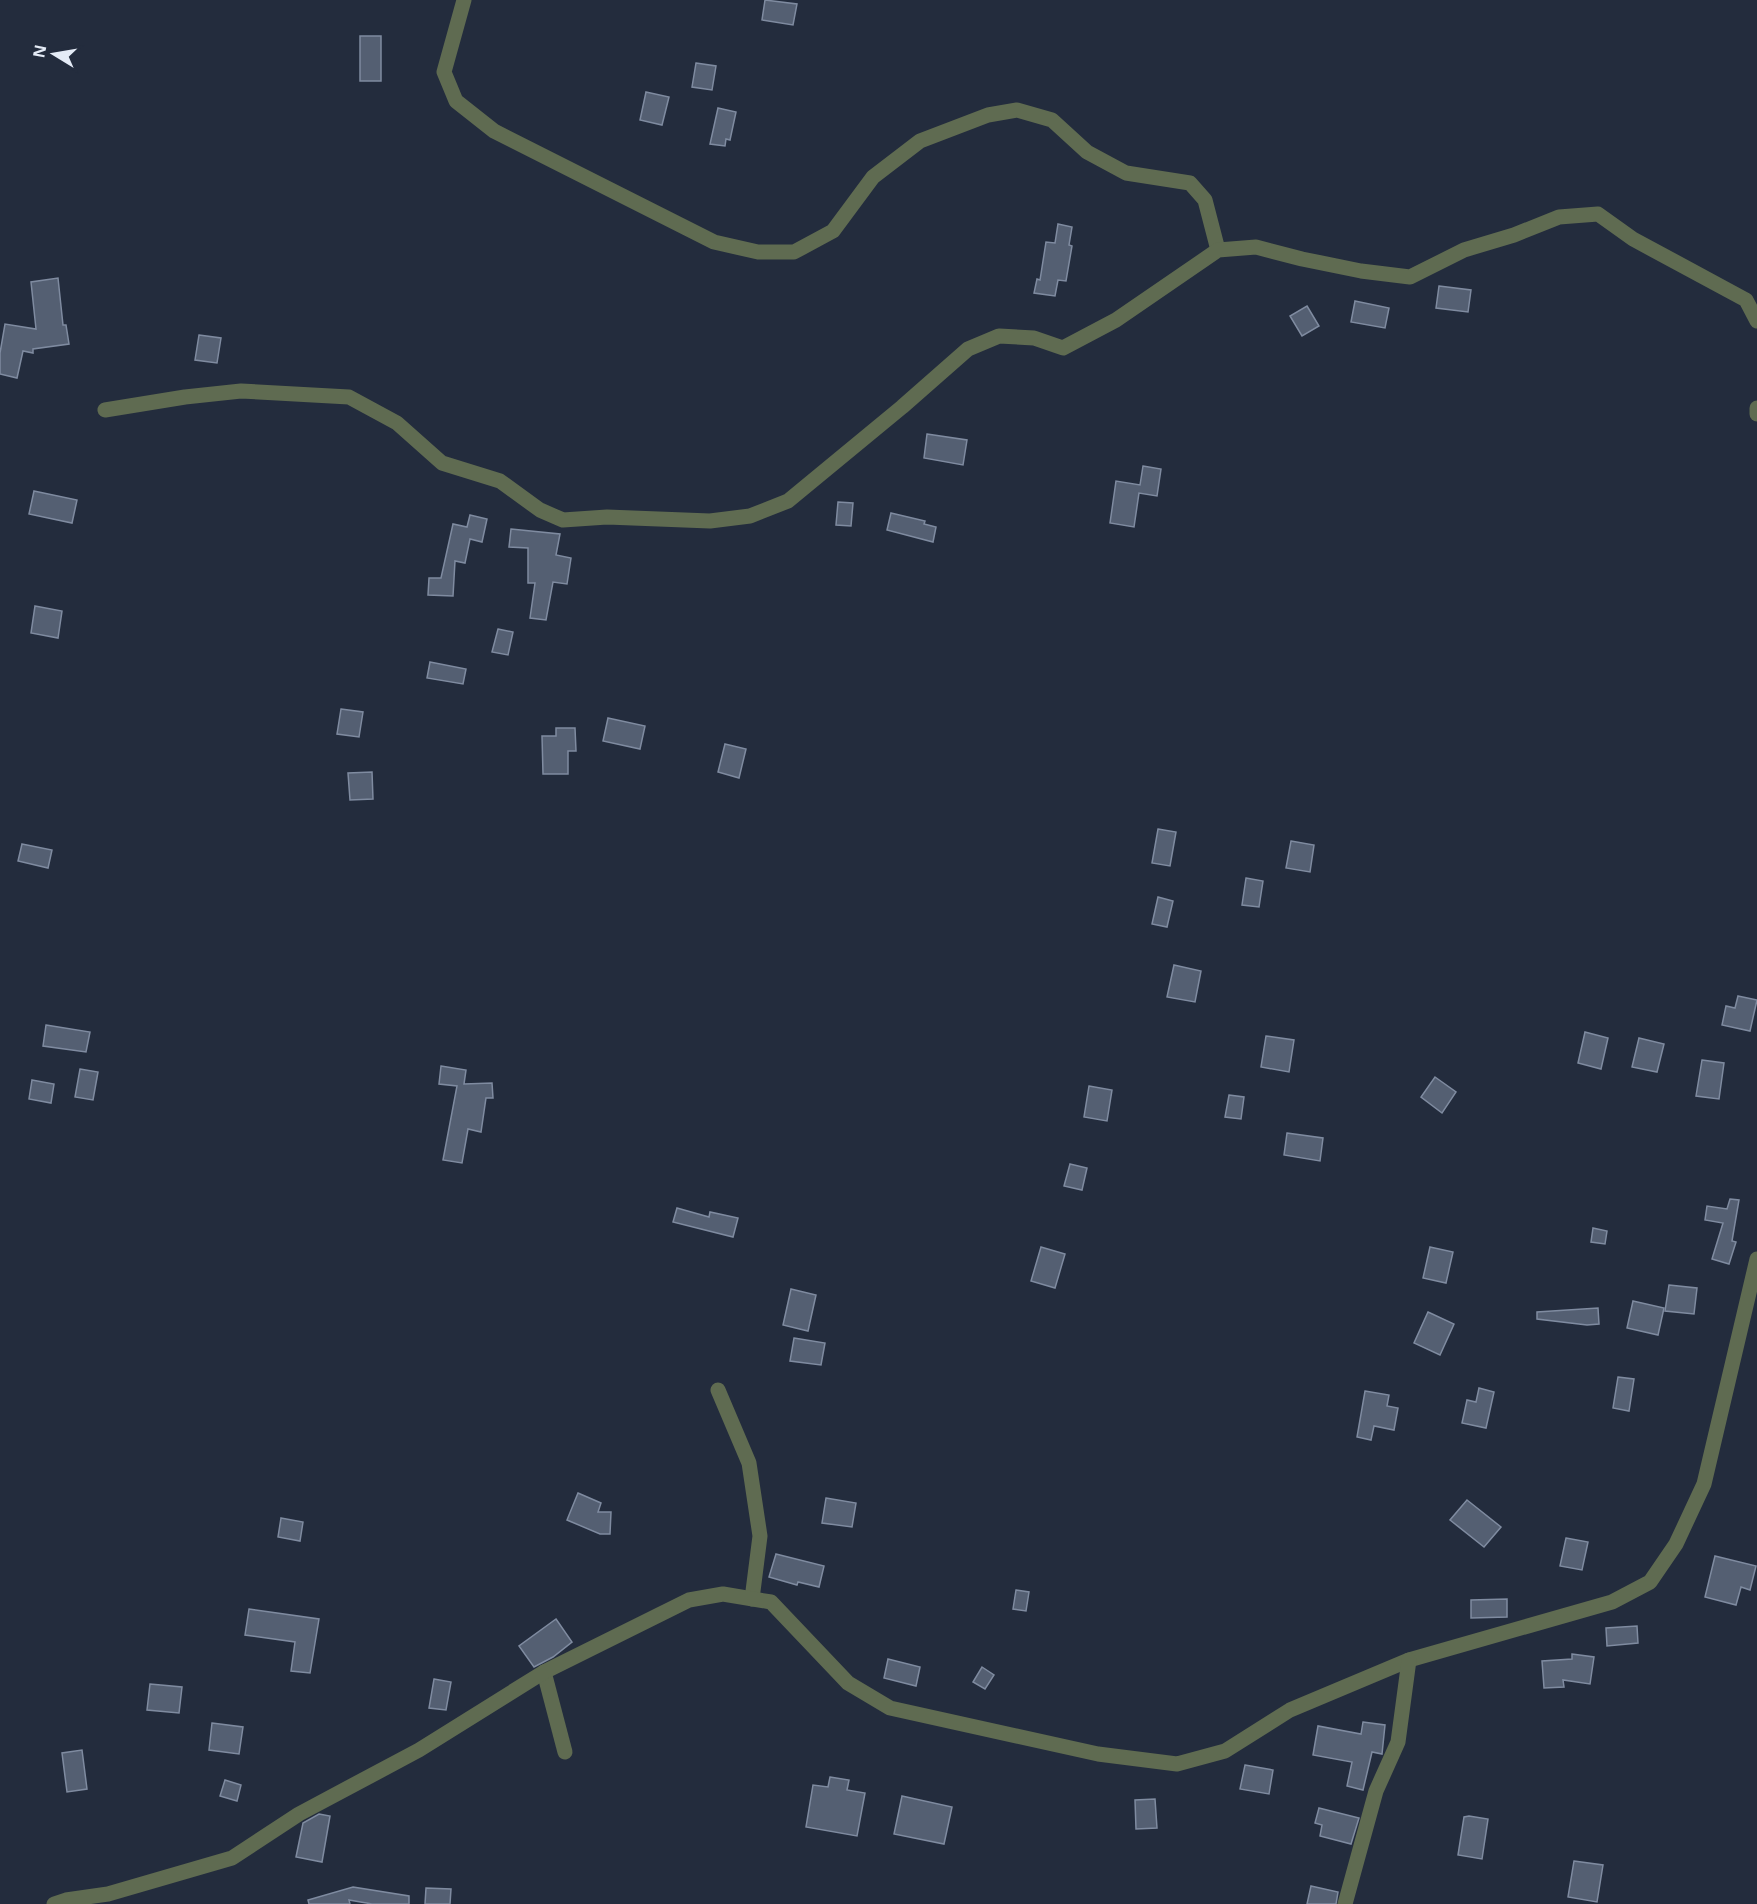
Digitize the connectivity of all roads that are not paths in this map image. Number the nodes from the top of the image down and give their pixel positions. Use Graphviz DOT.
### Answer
graph roads {
  1 [pos="464,0"];
  2 [pos="1218,250"];
  3 [pos="1757,321"];
  4 [pos="1757,408"];
  5 [pos="105,410"];
  6 [pos="1757,414"];
  7 [pos="1757,1259"];
  8 [pos="1754,1282"];
  9 [pos="718,1390"];
  10 [pos="752,1599"];
  11 [pos="1409,1660"];
  12 [pos="544,1672"];
  13 [pos="565,1752"];
  14 [pos="54,1904"];
  15 [pos="1345,1904"];
  1 -- 2 [label="street"];
  2 -- 3 [label="street"];
  2 -- 5 [label="street"];
  4 -- 6 [label="street"];
  7 -- 8 [label="street"];
  8 -- 11 [label="street"];
  9 -- 10 [label="street"];
  10 -- 11 [label="street"];
  10 -- 12 [label="street"];
  11 -- 15 [label="street"];
  12 -- 13 [label="street"];
  12 -- 14 [label="street"];
}
